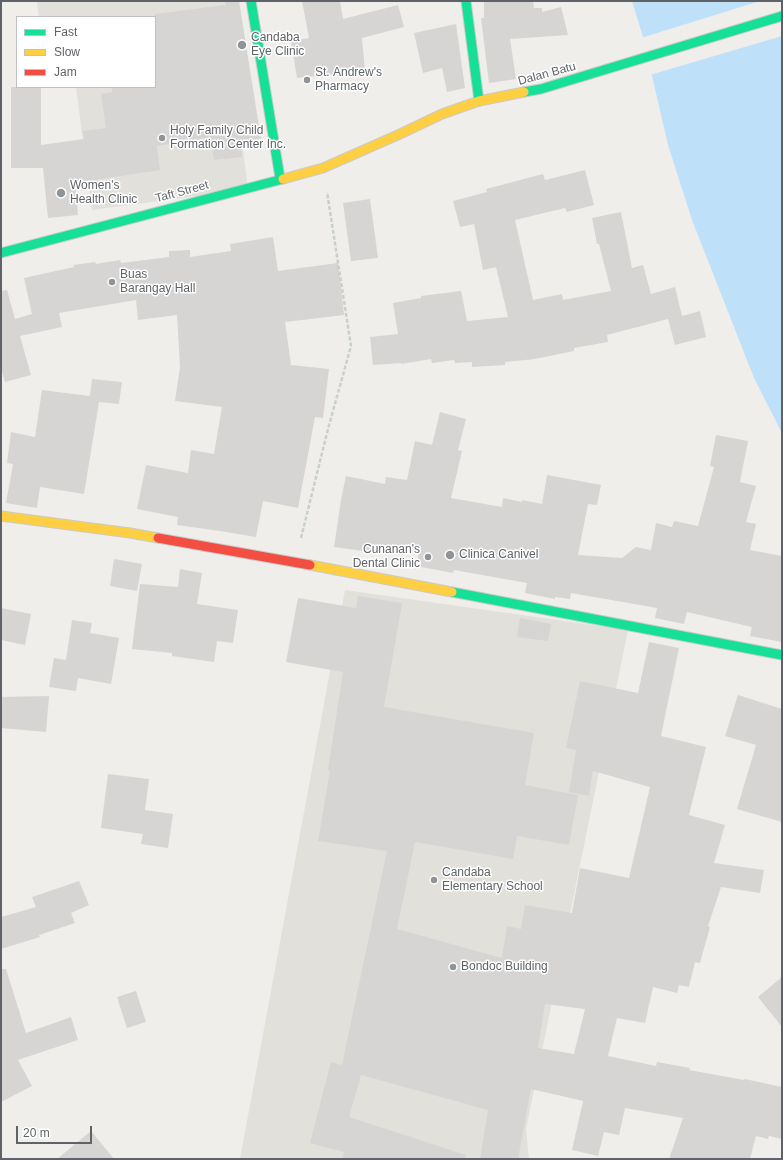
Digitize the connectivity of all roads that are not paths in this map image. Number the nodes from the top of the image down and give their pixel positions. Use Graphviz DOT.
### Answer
graph roads {
  1 [pos="250,1"];
  2 [pos="466,1"];
  3 [pos="782,16"];
  4 [pos="480,101"];
  5 [pos="323,168"];
  6 [pos="280,178"];
  7 [pos="1,253"];
  8 [pos="1,516"];
  9 [pos="782,655"];
  1 -- 6 [label="street"];
  2 -- 4 [label="street"];
  3 -- 4 [label="street, Dalan Batu"];
  4 -- 5 [label="street, Dalan Batu"];
  5 -- 6 [label="street, Taft Street"];
  6 -- 7 [label="street, Taft Street"];
  8 -- 9 [label="street"];
}
